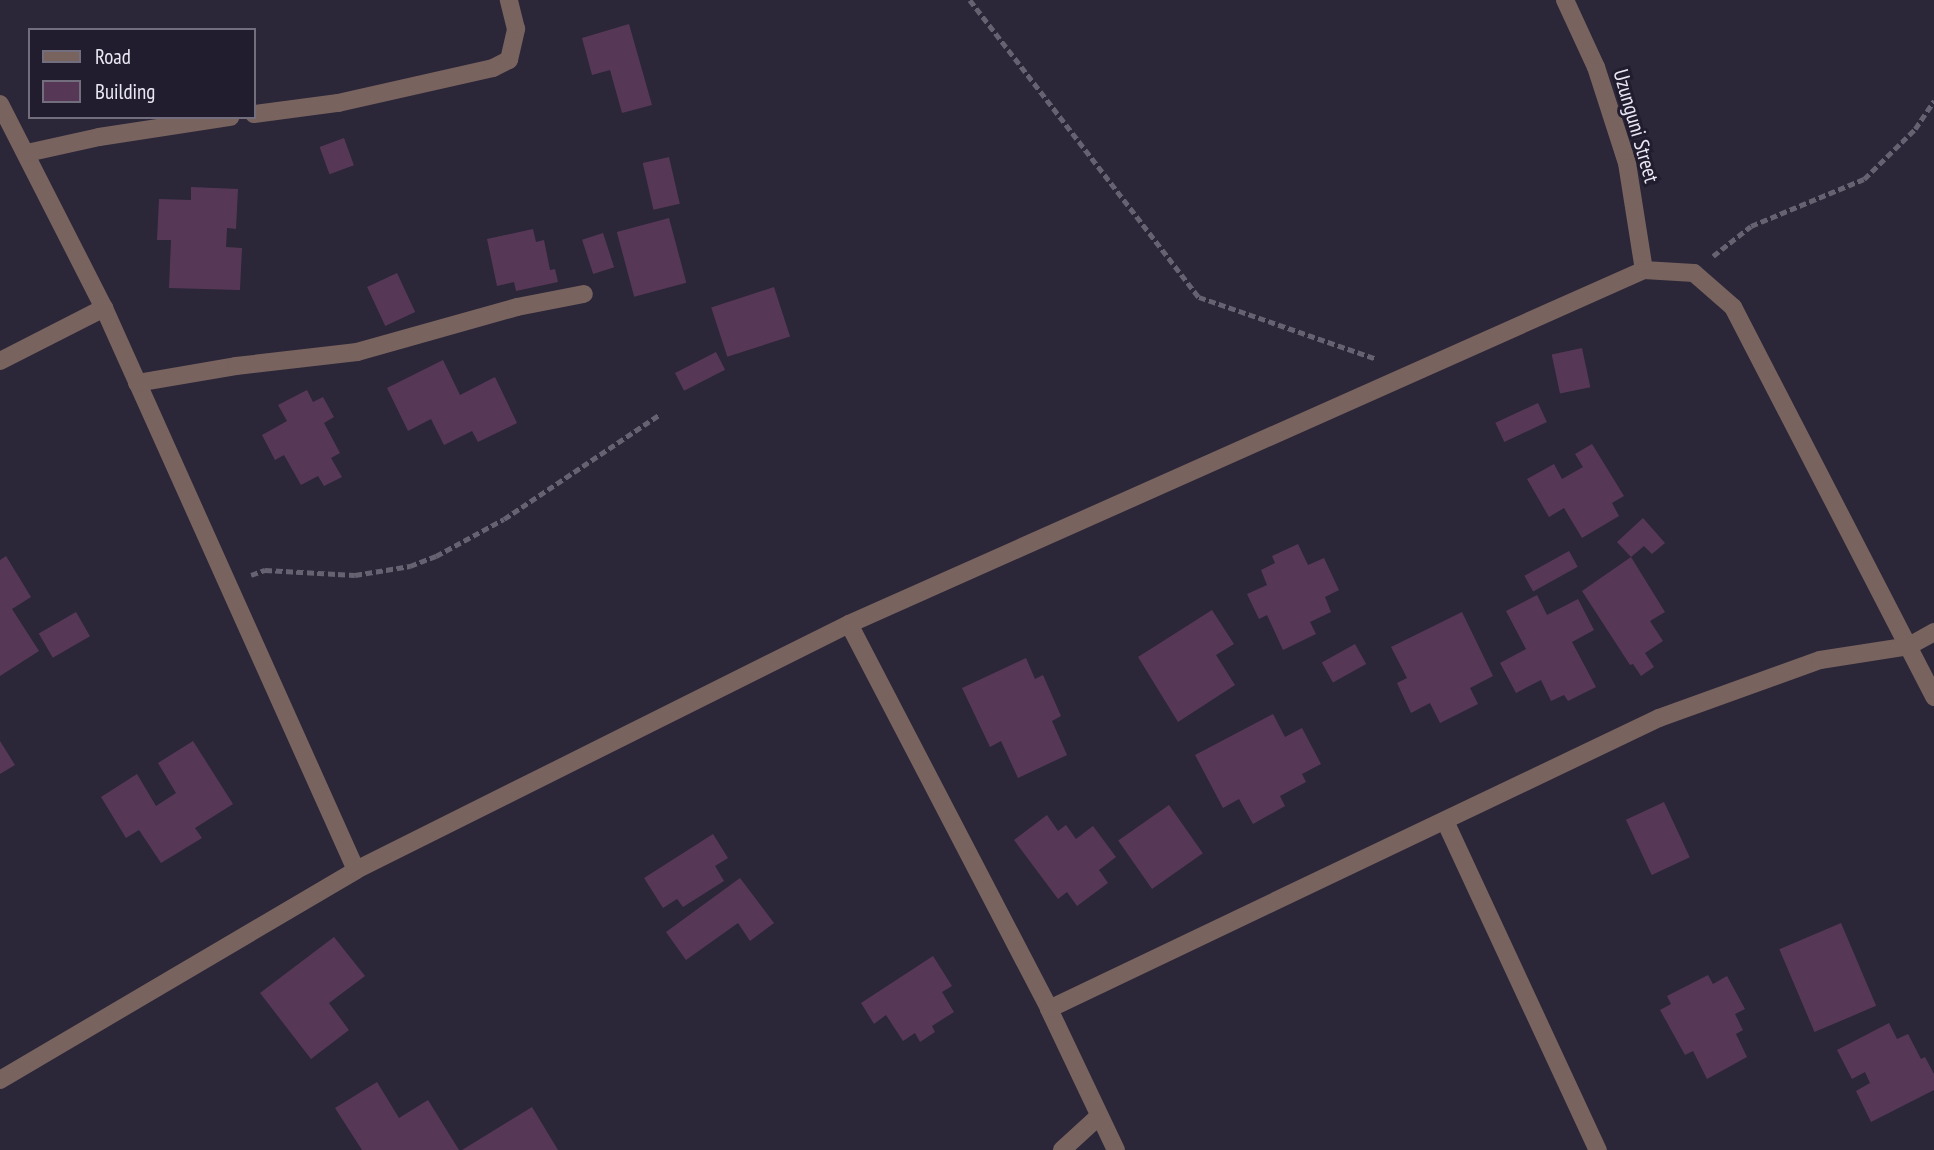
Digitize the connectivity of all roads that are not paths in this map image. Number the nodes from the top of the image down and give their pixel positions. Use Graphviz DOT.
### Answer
graph roads {
  1 [pos="509,0"];
  2 [pos="1565,0"];
  3 [pos="0,104"];
  4 [pos="256,114"];
  5 [pos="216,119"];
  6 [pos="27,153"];
  7 [pos="1644,270"];
  8 [pos="584,294"];
  9 [pos="104,308"];
  10 [pos="0,361"];
  11 [pos="137,383"];
  12 [pos="849,624"];
  13 [pos="1934,632"];
  14 [pos="1909,646"];
  15 [pos="1934,697"];
  16 [pos="1445,821"];
  17 [pos="356,870"];
  18 [pos="1049,1009"];
  19 [pos="0,1080"];
  20 [pos="1098,1117"];
  21 [pos="1062,1150"];
  22 [pos="1116,1150"];
  23 [pos="1598,1150"];
  1 -- 4 [label="street"];
  2 -- 7 [label="street, Uzunguni Street"];
  3 -- 6 [label="street"];
  5 -- 6 [label="street"];
  6 -- 9 [label="street"];
  7 -- 12 [label="street"];
  7 -- 14 [label="street"];
  8 -- 11 [label="street"];
  9 -- 10 [label="street"];
  9 -- 11 [label="street"];
  11 -- 17 [label="street"];
  12 -- 17 [label="street"];
  12 -- 18 [label="street"];
  13 -- 14 [label="street"];
  14 -- 15 [label="street"];
  14 -- 16 [label="street"];
  16 -- 18 [label="street"];
  16 -- 23 [label="street"];
  17 -- 19 [label="street"];
  18 -- 20 [label="street"];
  20 -- 21 [label="street"];
  20 -- 22 [label="street"];
}
